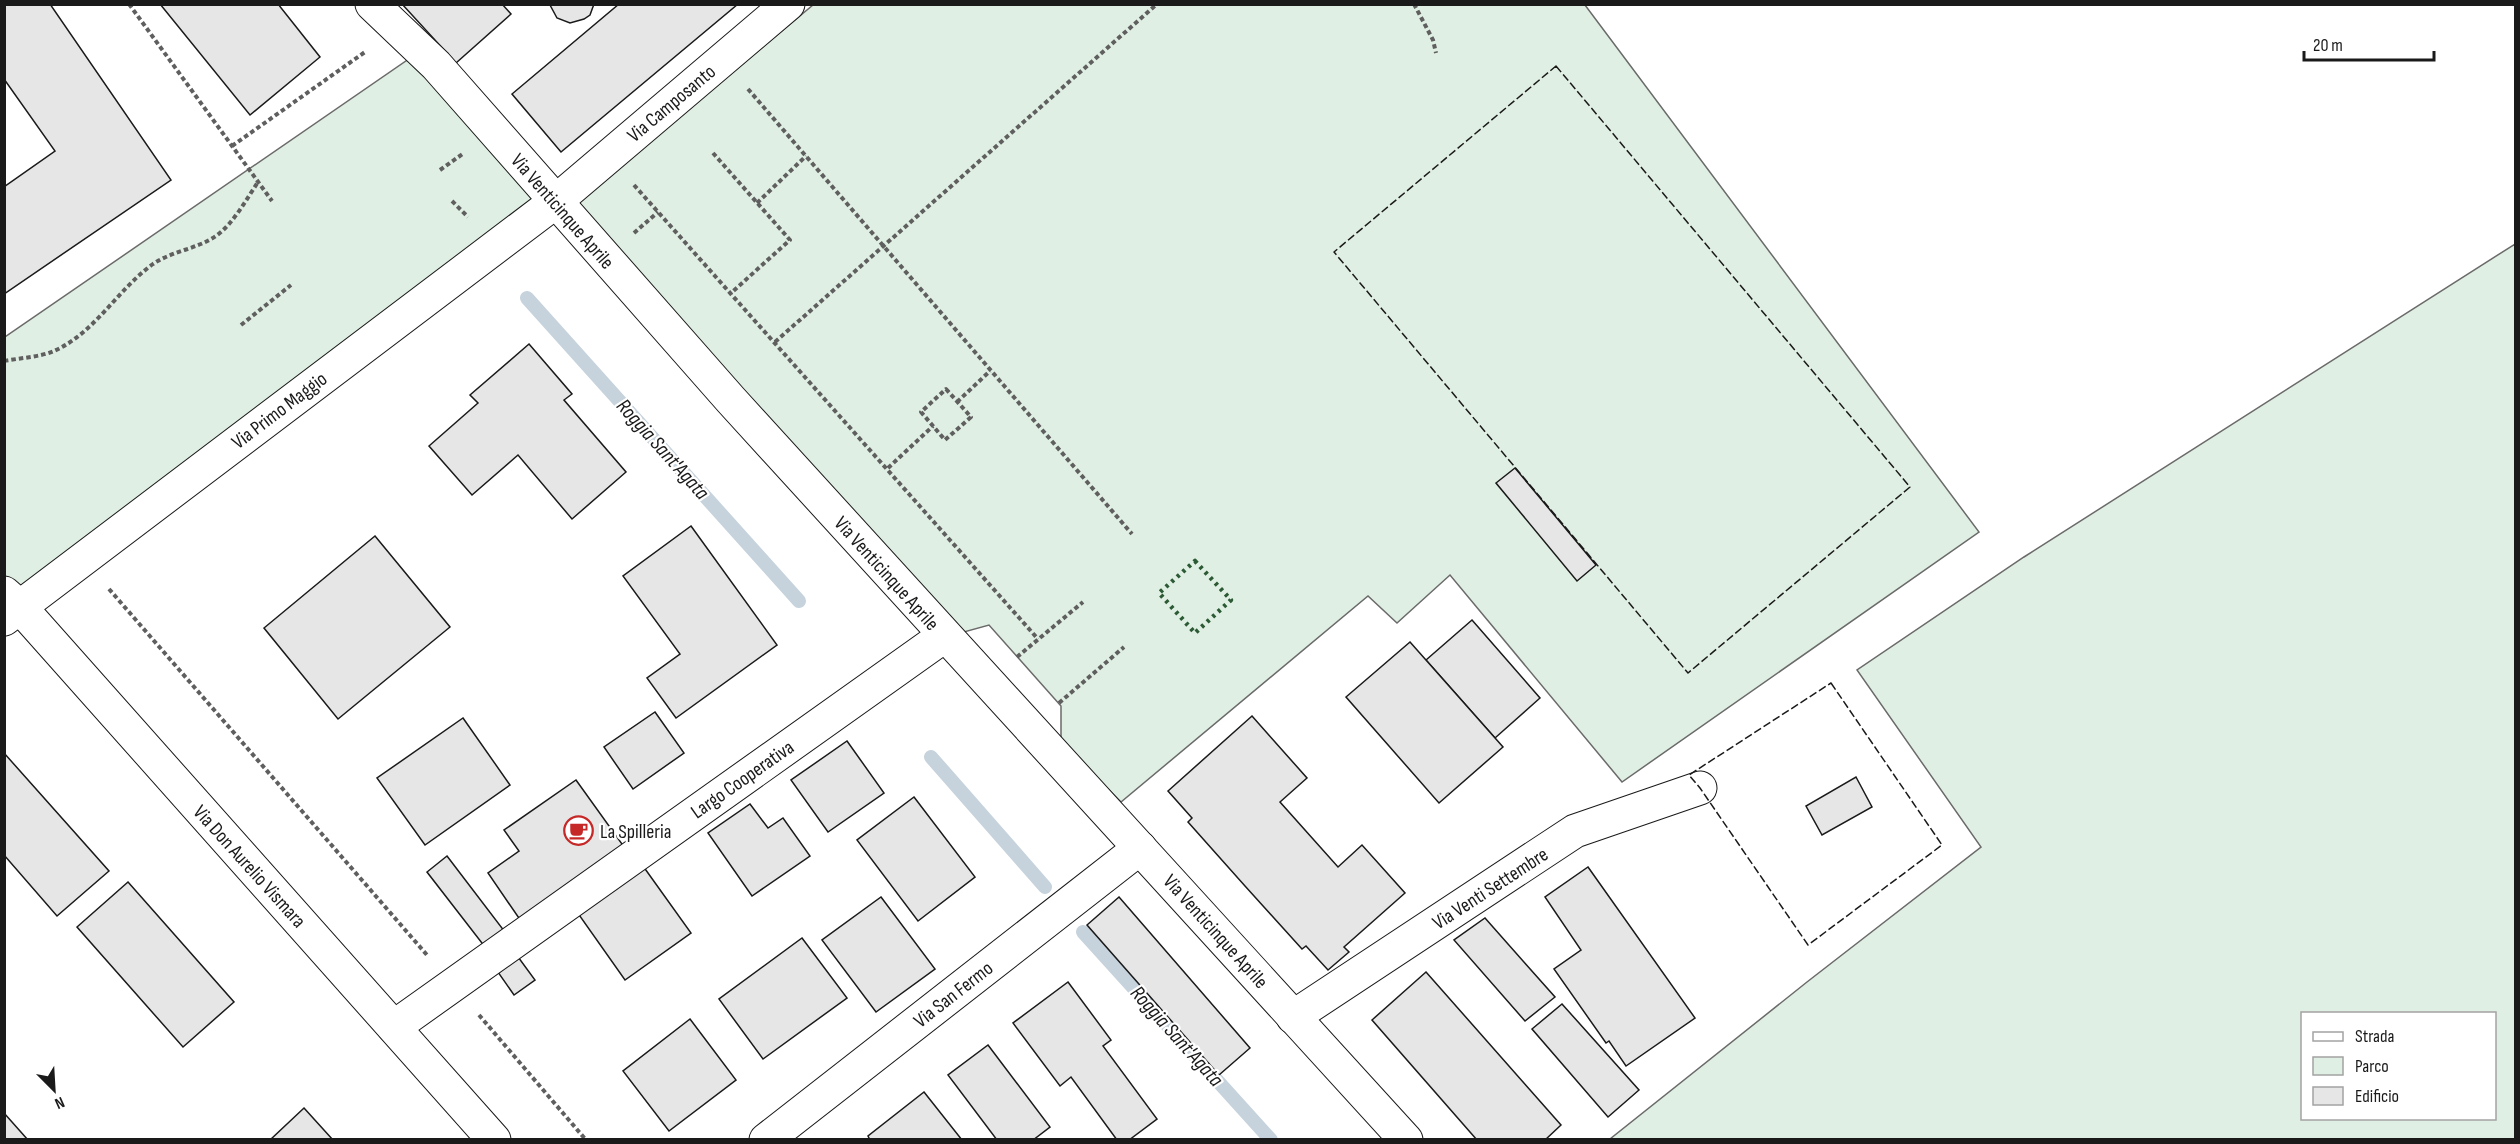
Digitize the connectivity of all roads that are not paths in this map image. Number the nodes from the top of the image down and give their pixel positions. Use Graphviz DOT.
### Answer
graph roads {
  1 [pos="372,4"];
  2 [pos="788,4"];
  3 [pos="555,202"];
  4 [pos="10,607"];
  5 [pos="944,636"];
  6 [pos="1701,788"];
  7 [pos="1140,848"];
  8 [pos="1293,1017"];
  9 [pos="394,1027"];
  10 [pos="494,1140"];
  11 [pos="766,1140"];
  12 [pos="1406,1140"];
  1 -- 3 [label="street, Via Venticinque Aprile"];
  2 -- 3 [label="street, Via Camposanto"];
  3 -- 4 [label="street, Via Primo Maggio"];
  3 -- 5 [label="street, Via Venticinque Aprile"];
  4 -- 9 [label="street, Via Don Aurelio Vismara"];
  5 -- 7 [label="street, Via Venticinque Aprile"];
  5 -- 9 [label="street, Largo Cooperativa"];
  6 -- 8 [label="street, Via Venti Settembre"];
  7 -- 8 [label="street, Via Venticinque Aprile"];
  7 -- 11 [label="street, Via San Fermo"];
  8 -- 12 [label="street, Via Venticinque Aprile"];
  9 -- 10 [label="street, Via Don Aurelio Vismara"];
}
